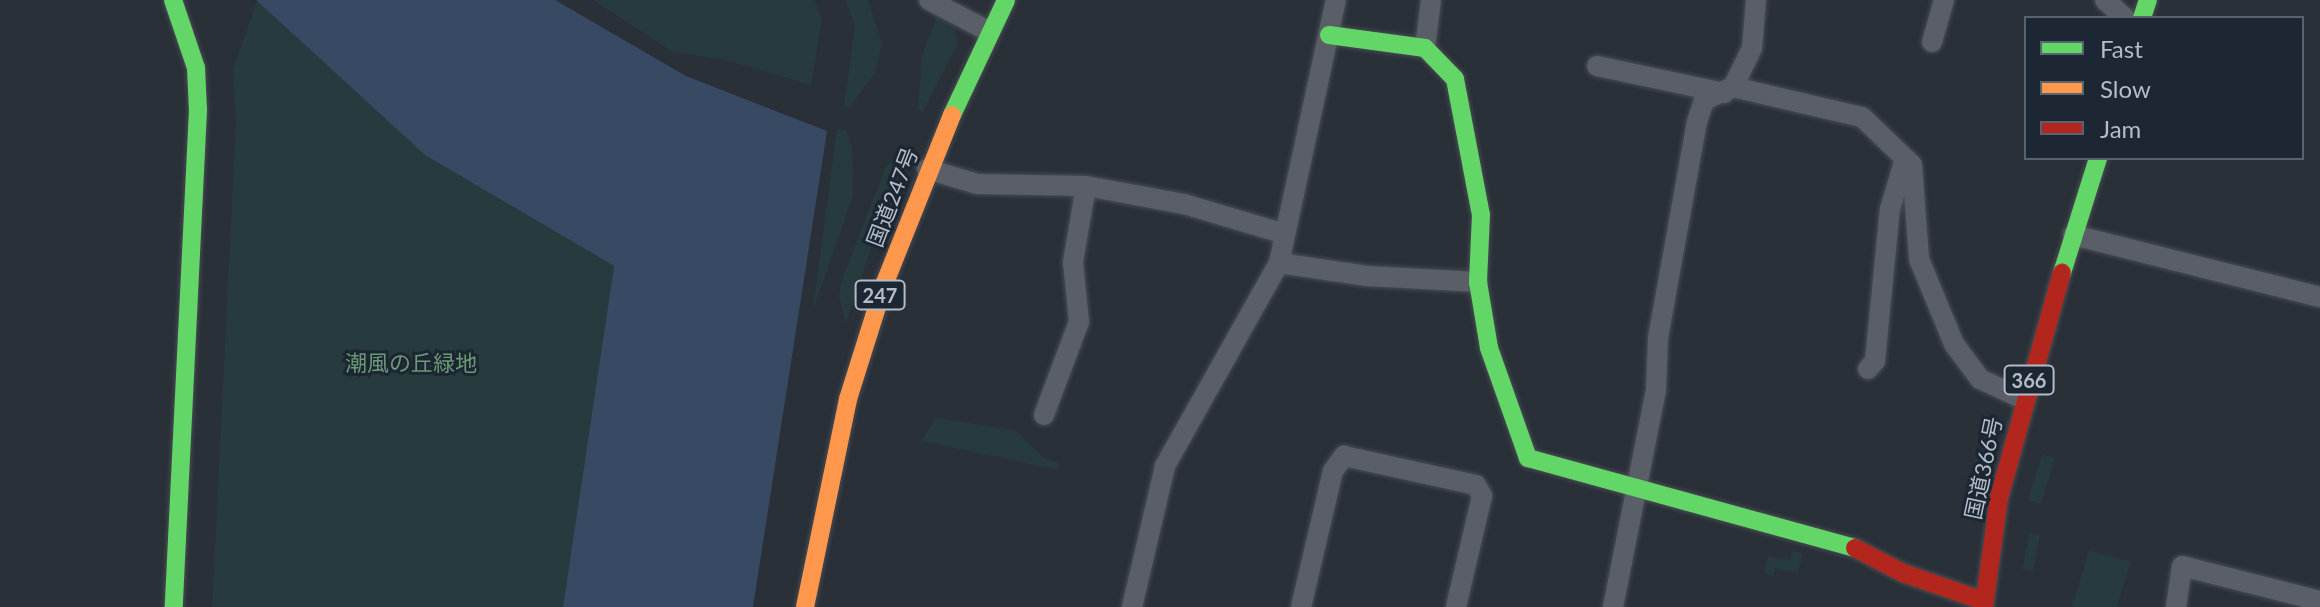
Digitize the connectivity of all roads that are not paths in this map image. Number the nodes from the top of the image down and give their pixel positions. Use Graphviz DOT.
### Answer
graph roads {
  1 [pos="173,0"];
  2 [pos="929,0"];
  3 [pos="1006,0"];
  4 [pos="1336,0"];
  5 [pos="1431,0"];
  6 [pos="1756,0"];
  7 [pos="1944,0"];
  8 [pos="2105,0"];
  9 [pos="2123,16"];
  10 [pos="988,31"];
  11 [pos="1329,35"];
  12 [pos="1932,42"];
  13 [pos="1425,48"];
  14 [pos="1597,66"];
  15 [pos="1728,90"];
  16 [pos="1905,159"];
  17 [pos="2097,160"];
  18 [pos="927,169"];
  19 [pos="1086,186"];
  20 [pos="1285,234"];
  21 [pos="2073,235"];
  22 [pos="1279,263"];
  23 [pos="1478,282"];
  24 [pos="2320,297"];
  25 [pos="1868,369"];
  26 [pos="2023,399"];
  27 [pos="1044,415"];
  28 [pos="1633,490"];
  29 [pos="2320,601"];
  30 [pos="1984,604"];
  31 [pos="174,607"];
  32 [pos="805,607"];
  33 [pos="1132,607"];
  34 [pos="1301,607"];
  35 [pos="1456,607"];
  36 [pos="1613,607"];
  37 [pos="2176,607"];
  1 -- 31 [label="main road"];
  2 -- 10 [label="street"];
  3 -- 10 [label="main road, 国道247号 / 247"];
  4 -- 11 [label="street"];
  5 -- 13 [label="street"];
  6 -- 15 [label="street"];
  7 -- 12 [label="street"];
  8 -- 9 [label="street"];
  10 -- 18 [label="main road, 国道247号 / 247"];
  11 -- 13 [label="main road"];
  11 -- 20 [label="street"];
  13 -- 23 [label="main road"];
  14 -- 15 [label="street"];
  15 -- 16 [label="street"];
  15 -- 28 [label="street"];
  16 -- 25 [label="street"];
  16 -- 26 [label="street"];
  17 -- 21 [label="main road, 国道366号 / 366"];
  18 -- 19 [label="street"];
  18 -- 32 [label="main road, 国道247号 / 247"];
  19 -- 20 [label="street"];
  19 -- 27 [label="street"];
  20 -- 22 [label="street"];
  21 -- 24 [label="street"];
  21 -- 26 [label="main road, 国道366号 / 366"];
  22 -- 23 [label="street"];
  22 -- 33 [label="street"];
  23 -- 28 [label="main road"];
  26 -- 30 [label="main road, 国道366号 / 366"];
  28 -- 30 [label="main road"];
  28 -- 36 [label="street"];
  29 -- 37 [label="street"];
  34 -- 35 [label="street"];
}
